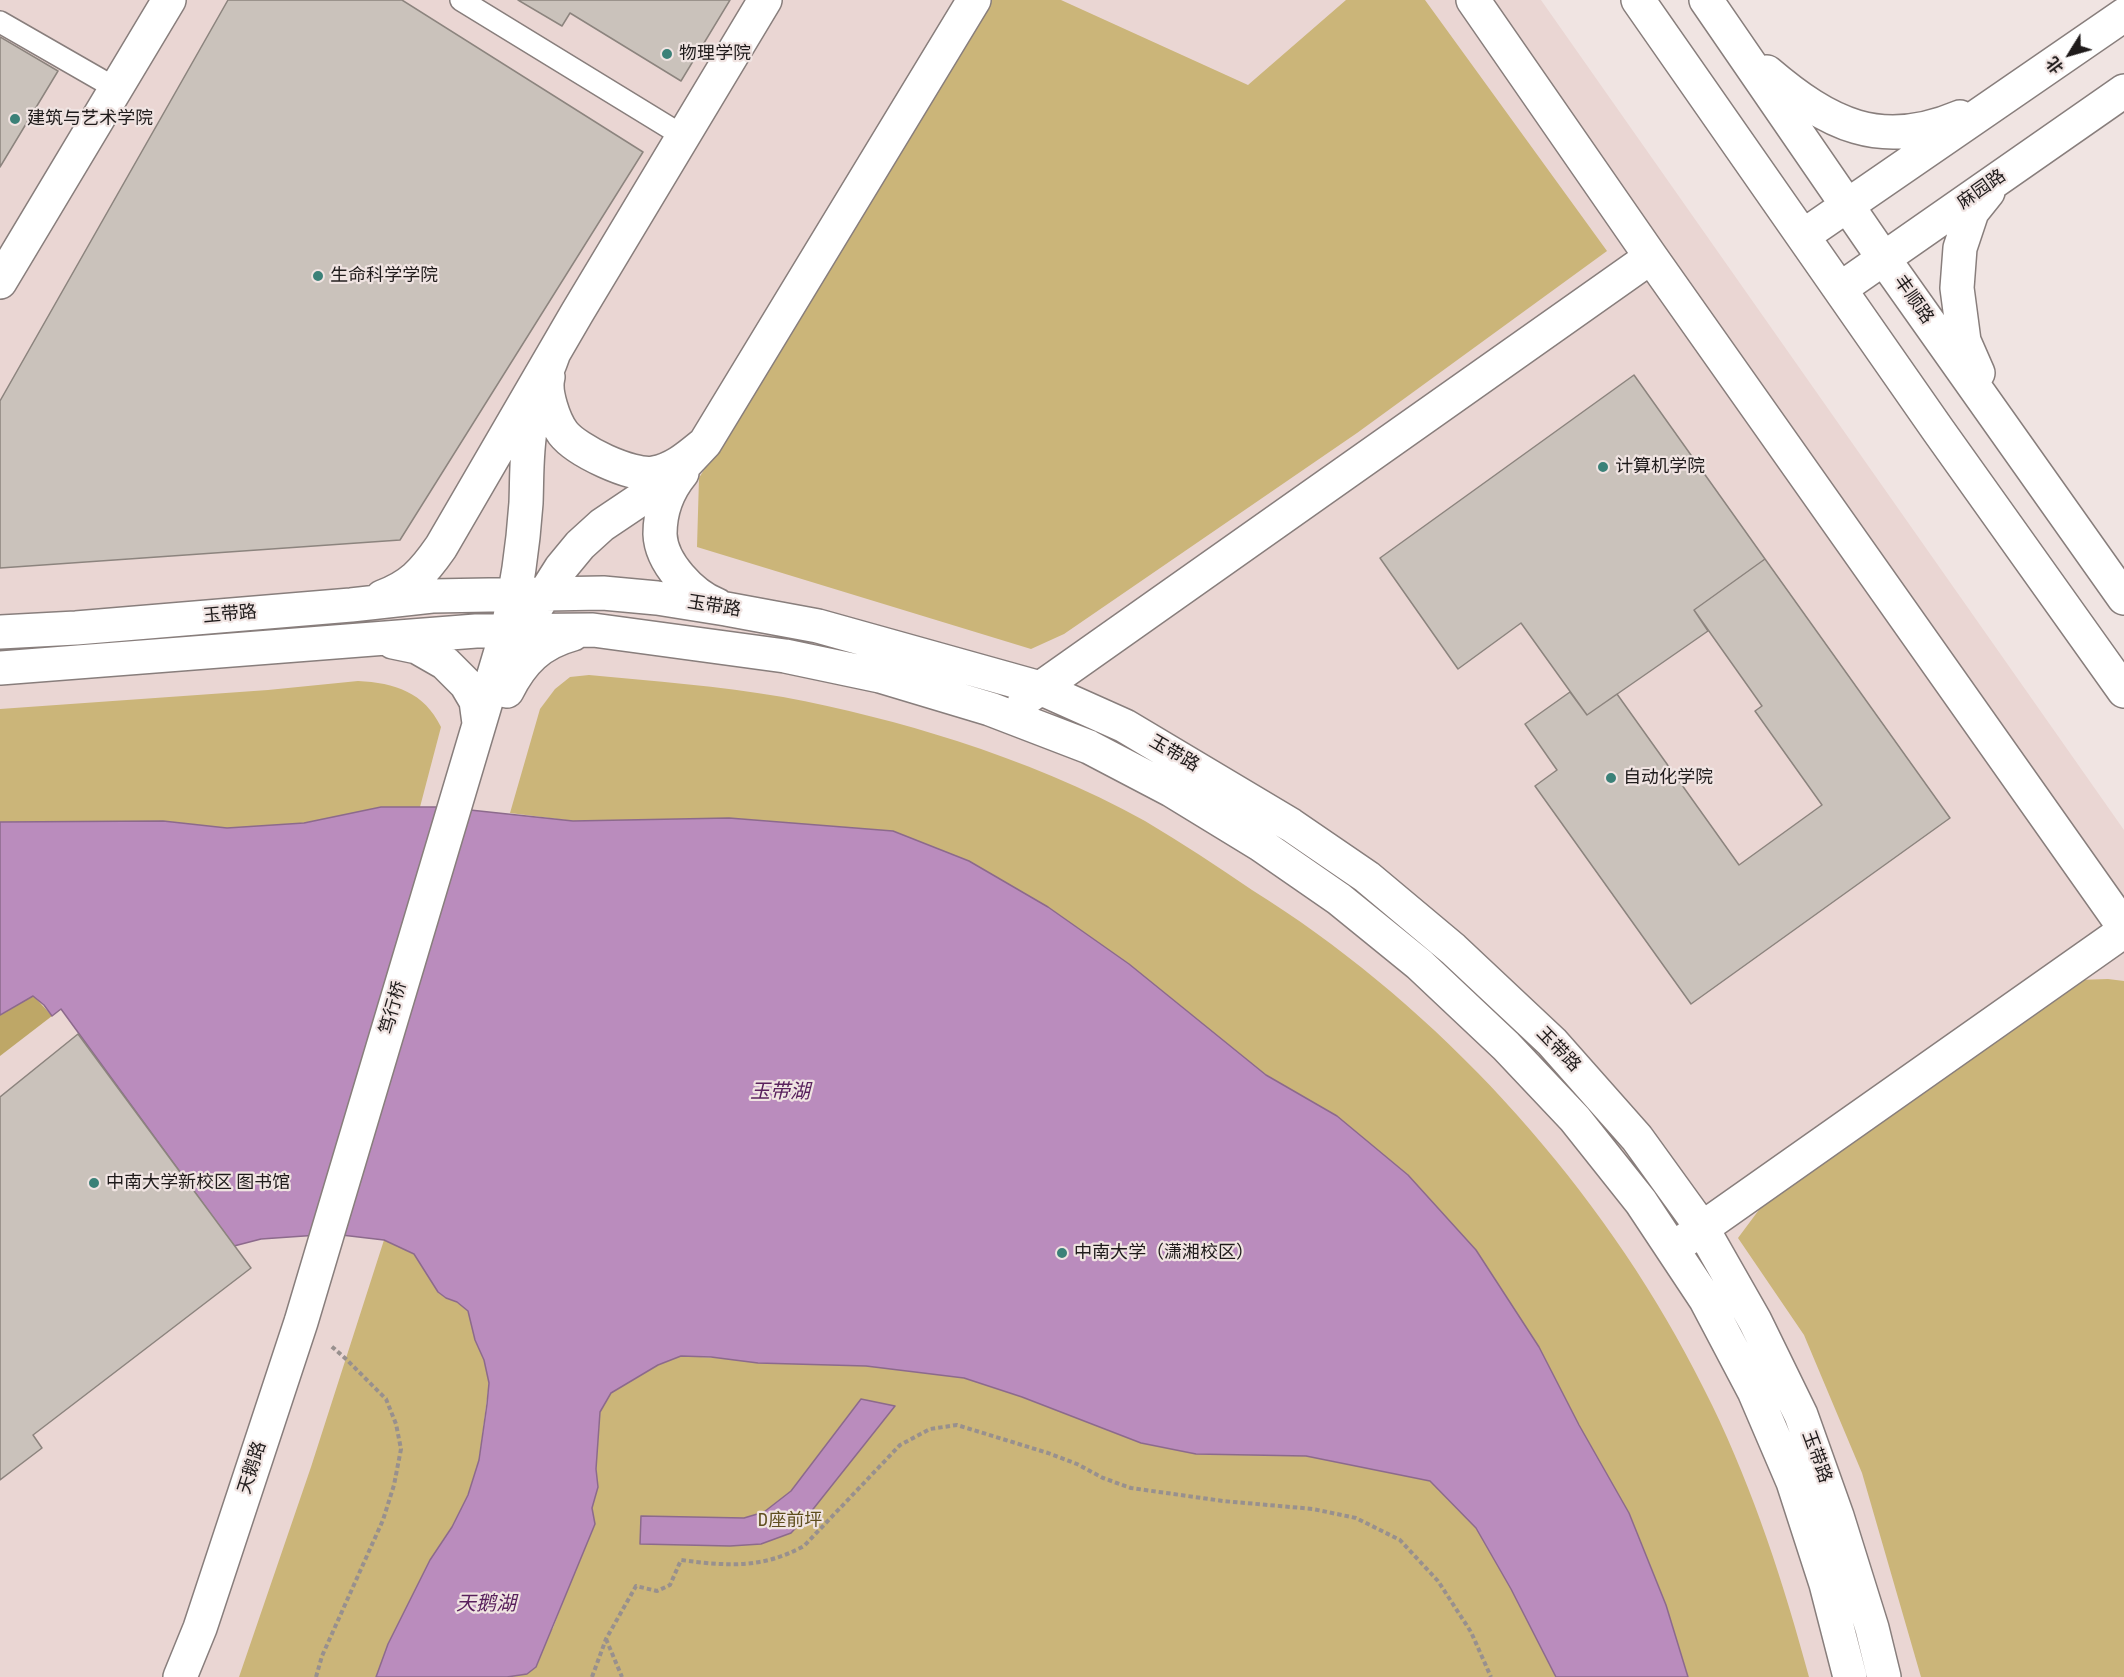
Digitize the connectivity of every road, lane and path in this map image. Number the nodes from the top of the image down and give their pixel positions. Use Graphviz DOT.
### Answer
graph roads {
  1 [pos="169,0"];
  2 [pos="461,0"];
  3 [pos="765,0"];
  4 [pos="974,0"];
  5 [pos="1473,0"];
  6 [pos="1638,0"];
  7 [pos="1706,0"];
  8 [pos="2124,15"];
  9 [pos="0,22"];
  10 [pos="1736,45"];
  11 [pos="115,88"];
  12 [pos="2124,91"];
  13 [pos="2011,93"];
  14 [pos="683,136"];
  15 [pos="2009,172"];
  16 [pos="1847,206"];
  17 [pos="1803,236"];
  18 [pos="1651,257"];
  19 [pos="1884,259"];
  20 [pos="0,282"];
  21 [pos="1840,289"];
  22 [pos="553,355"];
  23 [pos="2013,441"];
  24 [pos="705,443"];
  25 [pos="529,595"];
  26 [pos="2124,598"];
  27 [pos="351,605"];
  28 [pos="726,609"];
  29 [pos="593,630"];
  30 [pos="516,631"];
  31 [pos="0,632"];
  32 [pos="358,640"];
  33 [pos="0,668"];
  34 [pos="1040,688"];
  35 [pos="2124,690"];
  36 [pos="507,691"];
  37 [pos="1004,714"];
  38 [pos="479,723"];
  39 [pos="477,761"];
  40 [pos="2124,929"];
  41 [pos="1702,1228"];
  42 [pos="1672,1249"];
  43 [pos="330,1260"];
  44 [pos="317,1335"];
  45 [pos="606,1639"];
  46 [pos="180,1677"];
  47 [pos="202,1677"];
  48 [pos="316,1677"];
  49 [pos="592,1677"];
  50 [pos="622,1677"];
  51 [pos="1491,1677"];
  52 [pos="1850,1677"];
  53 [pos="1884,1677"];
  1 -- 11 [label="street"];
  2 -- 14 [label="lane"];
  3 -- 14 [label="street"];
  4 -- 24 [label="street"];
  5 -- 18 [label="street"];
  6 -- 17 [label="street"];
  7 -- 10 [label="street, 丰顺路"];
  8 -- 13 [label="street"];
  9 -- 11 [label="lane"];
  10 -- 13 [label="street"];
  10 -- 16 [label="street, 丰顺路"];
  11 -- 20 [label="street"];
  12 -- 15 [label="street, 麻园路"];
  13 -- 16 [label="street"];
  14 -- 22 [label="street"];
  15 -- 19 [label="street, 麻园路"];
  15 -- 23 [label="street"];
  16 -- 17 [label="street"];
  16 -- 19 [label="street, 丰顺路"];
  17 -- 21 [label="street"];
  18 -- 34 [label="street"];
  18 -- 40 [label="street"];
  19 -- 21 [label="street, 麻园路"];
  19 -- 23 [label="street, 丰顺路"];
  21 -- 35 [label="street"];
  22 -- 24 [label="street"];
  22 -- 25 [label="street"];
  22 -- 27 [label="street"];
  23 -- 26 [label="street, 丰顺路"];
  24 -- 25 [label="street"];
  24 -- 28 [label="street"];
  25 -- 27 [label="street, 玉带路"];
  25 -- 28 [label="street, 玉带路"];
  25 -- 30 [label="street"];
  27 -- 31 [label="street, 玉带路"];
  28 -- 34 [label="street, 玉带路"];
  29 -- 30 [label="street"];
  29 -- 36 [label="street"];
  29 -- 37 [label="street"];
  30 -- 32 [label="street"];
  30 -- 36 [label="street"];
  30 -- 38 [label="street"];
  32 -- 33 [label="street"];
  32 -- 38 [label="street"];
  34 -- 37 [label="street"];
  34 -- 41 [label="street, 玉带路"];
  36 -- 39 [label="street"];
  37 -- 42 [label="street"];
  38 -- 39 [label="street"];
  39 -- 43 [label="street, 笃行桥"];
  40 -- 41 [label="street"];
  41 -- 42 [label="street"];
  41 -- 53 [label="street, 玉带路"];
  42 -- 52 [label="street"];
  43 -- 44 [label="street"];
  43 -- 46 [label="street, 天鹅路"];
  44 -- 47 [label="street"];
  44 -- 48 [label="path"];
  45 -- 49 [label="path"];
  45 -- 50 [label="path"];
  45 -- 51 [label="path"];
}
